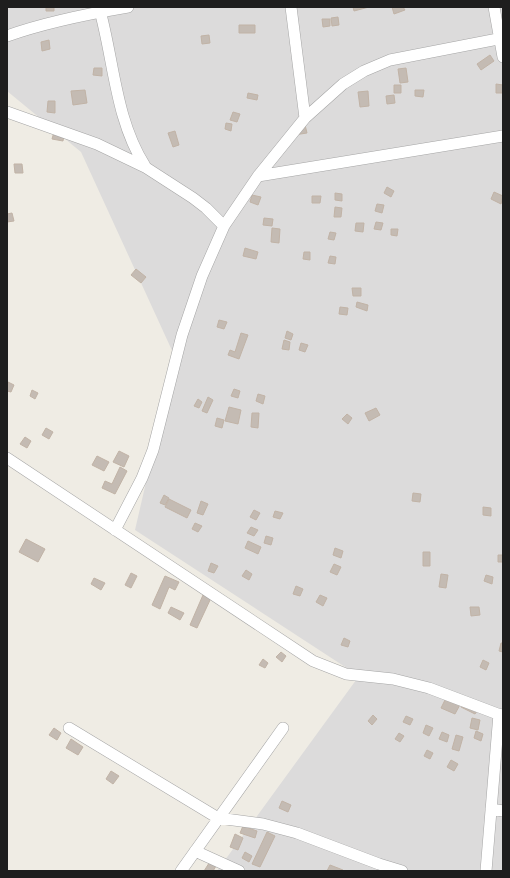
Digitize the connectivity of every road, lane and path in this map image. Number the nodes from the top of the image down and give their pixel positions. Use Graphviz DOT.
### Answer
graph roads {
  1 [pos="128,7"];
  2 [pos="291,7"];
  3 [pos="494,7"];
  4 [pos="100,9"];
  5 [pos="7,36"];
  6 [pos="502,38"];
  7 [pos="503,57"];
  8 [pos="7,112"];
  9 [pos="305,118"];
  10 [pos="503,136"];
  11 [pos="145,167"];
  12 [pos="258,176"];
  13 [pos="224,226"];
  14 [pos="7,458"];
  15 [pos="115,530"];
  16 [pos="501,715"];
  17 [pos="69,728"];
  18 [pos="283,728"];
  19 [pos="491,809"];
  20 [pos="503,811"];
  21 [pos="218,818"];
  22 [pos="195,851"];
  23 [pos="377,867"];
  24 [pos="181,871"];
  25 [pos="239,871"];
  26 [pos="402,871"];
  27 [pos="486,871"];
  1 -- 4 [label="street"];
  2 -- 9 [label="street"];
  3 -- 6 [label="street"];
  4 -- 5 [label="street"];
  4 -- 11 [label="street"];
  6 -- 7 [label="street"];
  6 -- 9 [label="street"];
  8 -- 11 [label="street"];
  9 -- 12 [label="street"];
  10 -- 12 [label="street"];
  11 -- 13 [label="street"];
  12 -- 13 [label="street"];
  13 -- 15 [label="street"];
  14 -- 15 [label="street"];
  15 -- 16 [label="street"];
  16 -- 19 [label="street"];
  17 -- 21 [label="street"];
  18 -- 21 [label="street"];
  19 -- 20 [label="street"];
  19 -- 27 [label="street"];
  21 -- 22 [label="street"];
  21 -- 23 [label="street"];
  22 -- 24 [label="street"];
  22 -- 25 [label="street"];
  23 -- 26 [label="street"];
}
